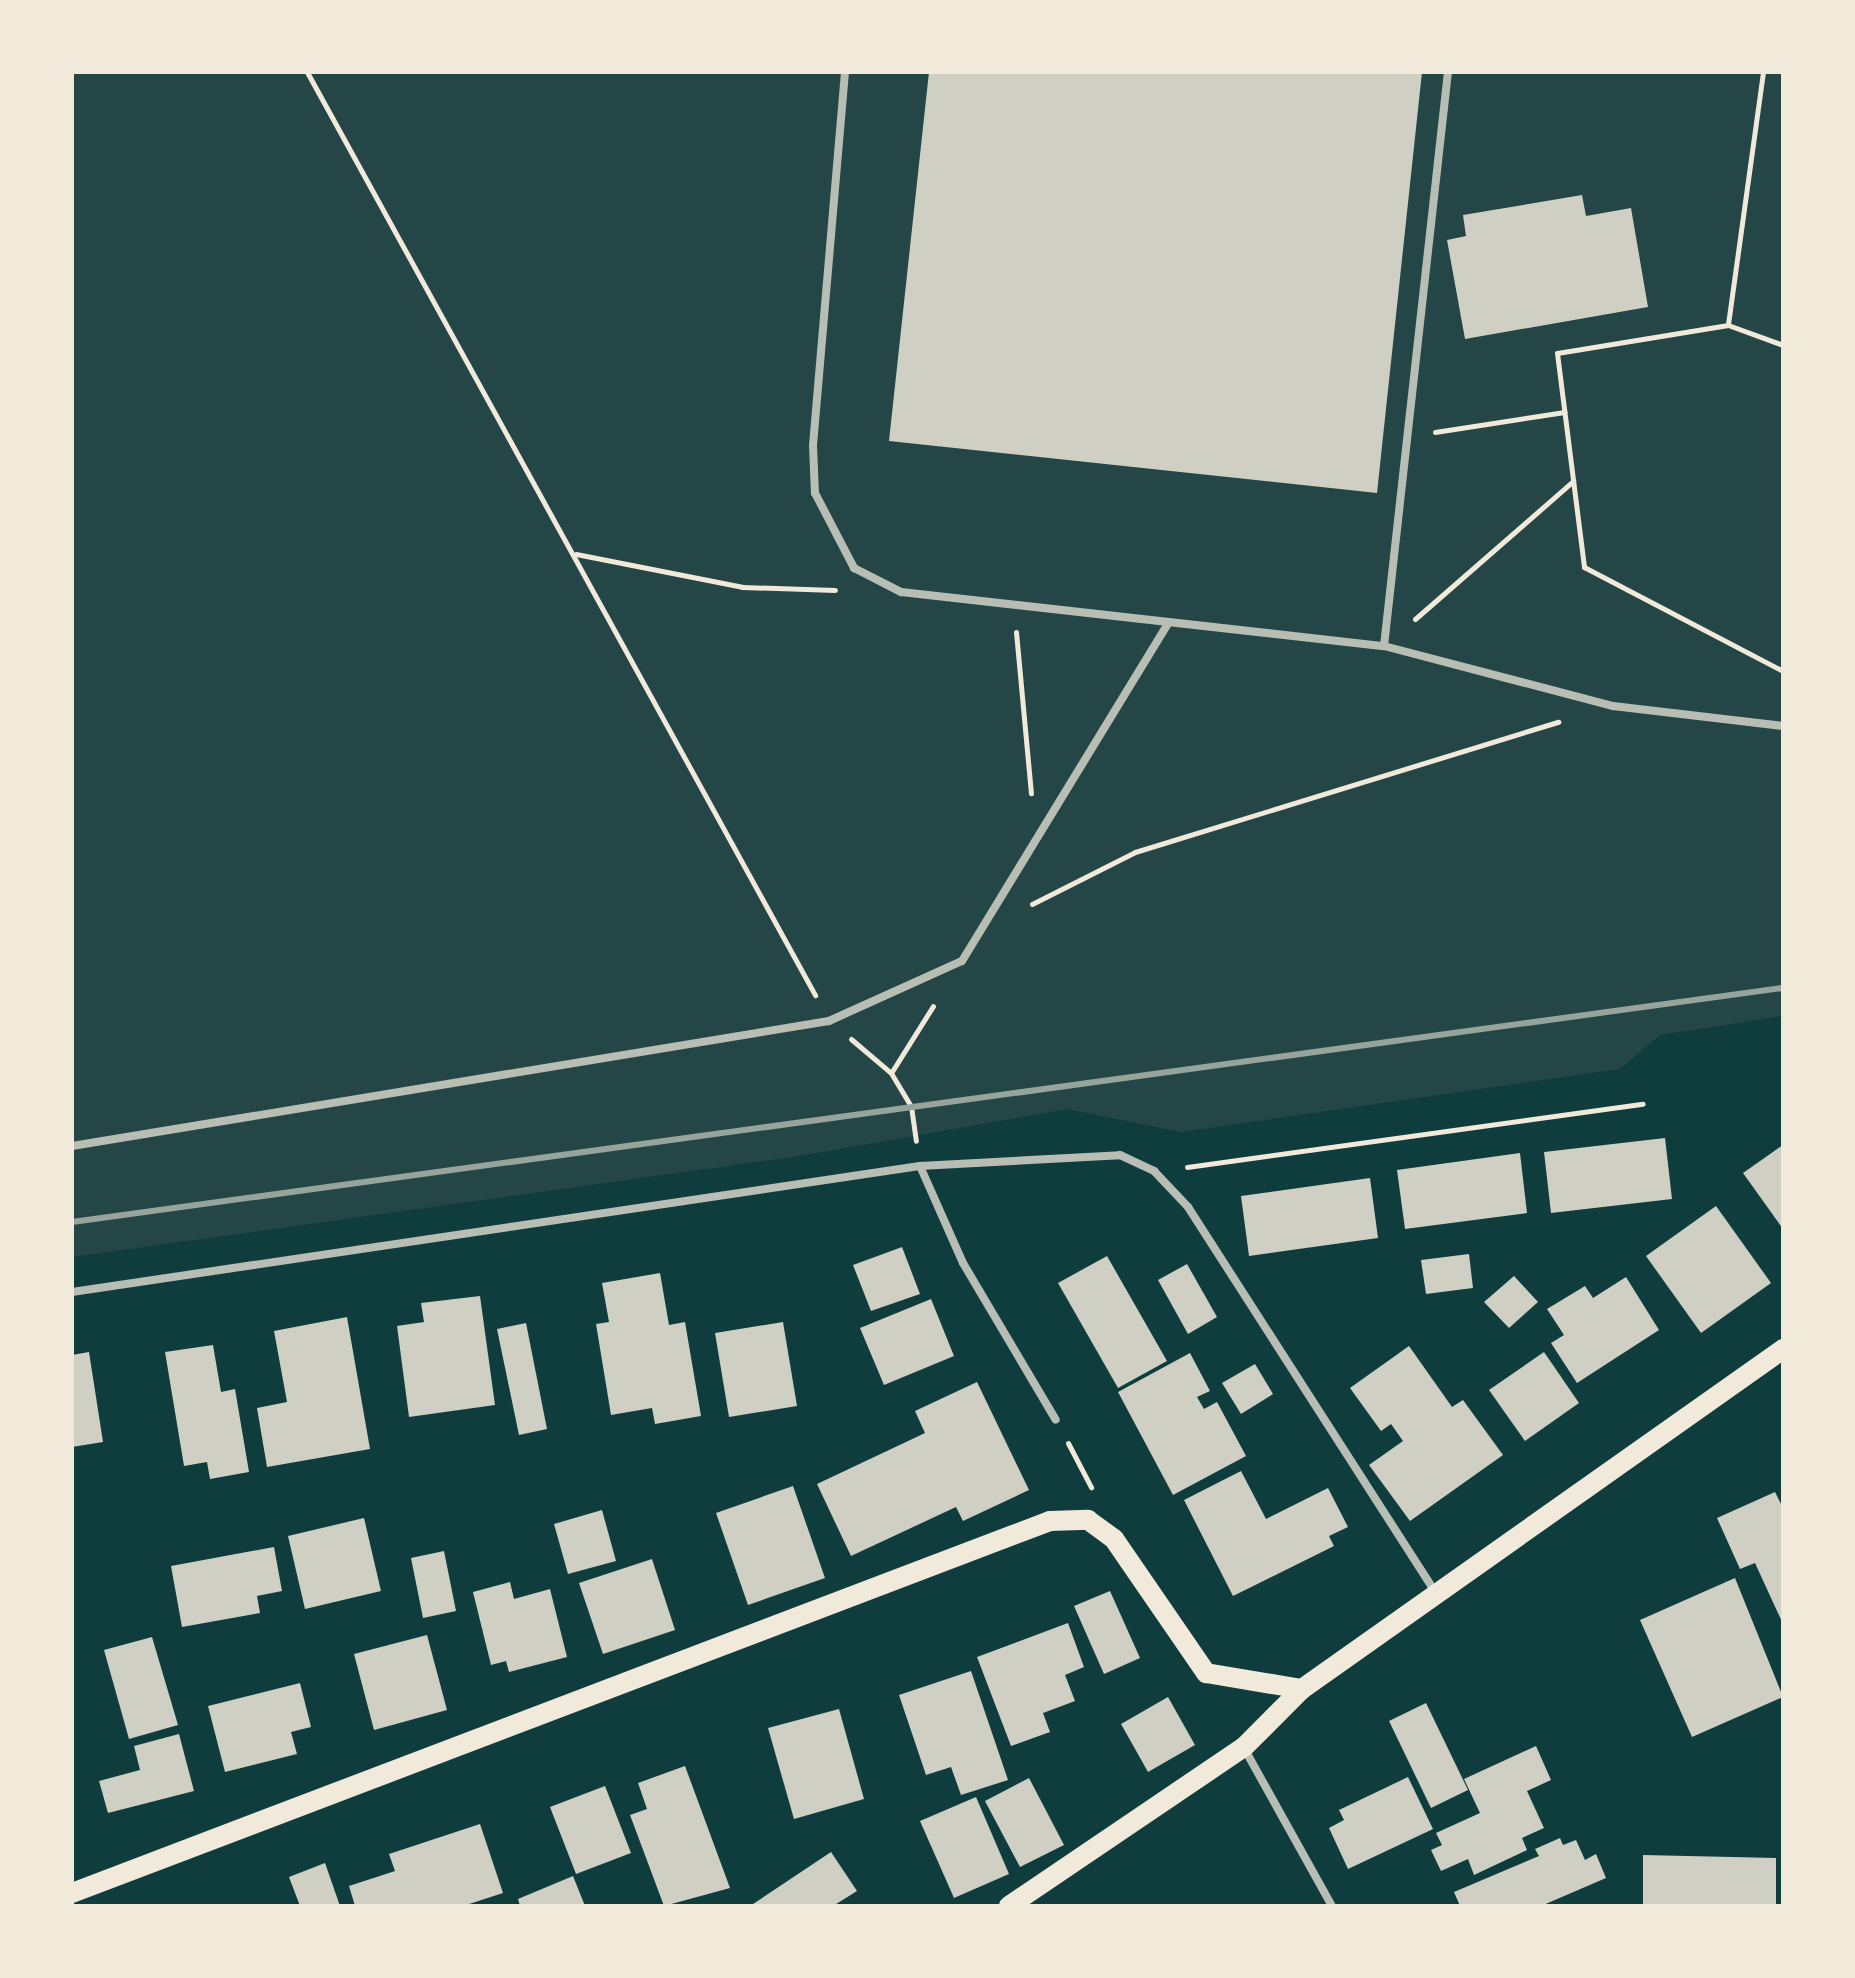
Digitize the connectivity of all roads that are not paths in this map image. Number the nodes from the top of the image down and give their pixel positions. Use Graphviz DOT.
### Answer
graph roads {
  1 [pos="845,72"];
  2 [pos="1448,72"];
  3 [pos="1168,624"];
  4 [pos="1384,646"];
  5 [pos="1783,726"];
  6 [pos="72,1146"];
  7 [pos="920,1166"];
  8 [pos="72,1292"];
  9 [pos="1783,1349"];
  10 [pos="1056,1420"];
  11 [pos="1436,1593"];
  12 [pos="1302,1689"];
  13 [pos="1244,1747"];
  14 [pos="72,1893"];
  15 [pos="1009,1906"];
  16 [pos="1332,1906"];
  1 -- 3 [label="street"];
  2 -- 4 [label="street"];
  3 -- 4 [label="street"];
  3 -- 6 [label="street"];
  4 -- 5 [label="street"];
  7 -- 8 [label="street"];
  7 -- 10 [label="street"];
  7 -- 11 [label="street"];
  9 -- 11 [label="main road"];
  11 -- 12 [label="main road"];
  12 -- 13 [label="main road"];
  12 -- 14 [label="main road"];
  13 -- 15 [label="main road"];
  13 -- 16 [label="street"];
}
